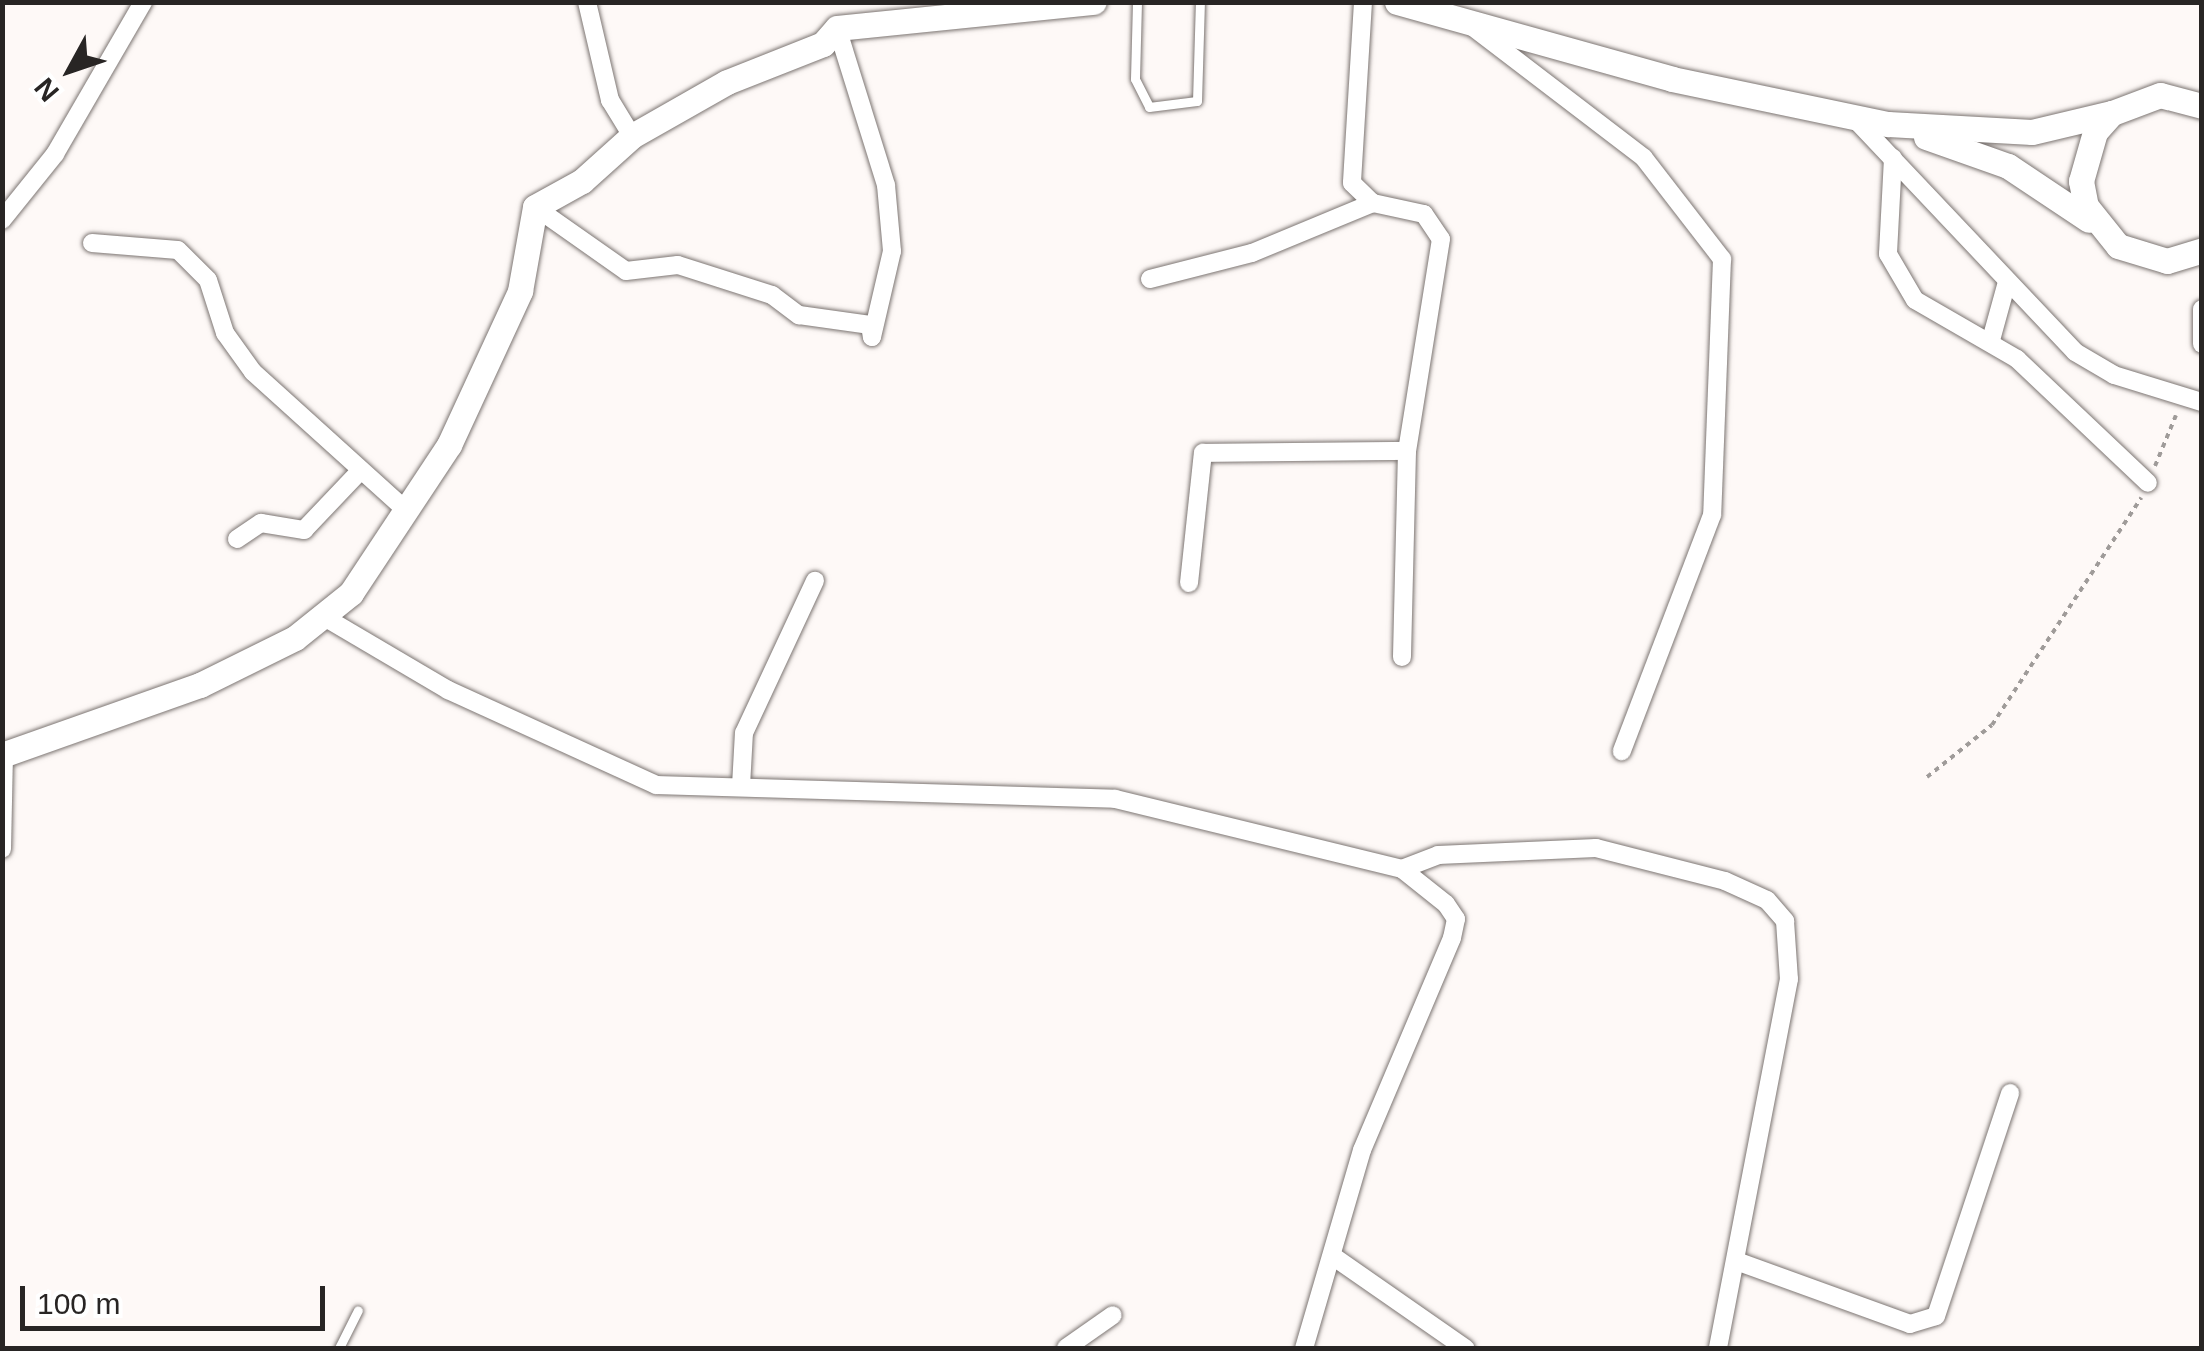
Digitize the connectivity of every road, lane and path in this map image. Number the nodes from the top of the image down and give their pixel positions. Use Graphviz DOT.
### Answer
graph roads {
  1 [pos="143,2"];
  2 [pos="587,2"];
  3 [pos="1094,2"];
  4 [pos="1137,2"];
  5 [pos="1200,2"];
  6 [pos="1363,2"];
  7 [pos="1397,2"];
  8 [pos="914,12"];
  9 [pos="1466,22"];
  10 [pos="836,28"];
  11 [pos="2196,98"];
  12 [pos="2112,112"];
  13 [pos="1854,118"];
  14 [pos="1888,124"];
  15 [pos="632,136"];
  16 [pos="1893,158"];
  17 [pos="1373,203"];
  18 [pos="535,207"];
  19 [pos="2,220"];
  20 [pos="2099,229"];
  21 [pos="92,243"];
  22 [pos="2202,250"];
  23 [pos="1150,279"];
  24 [pos="2007,282"];
  25 [pos="2202,310"];
  26 [pos="1991,340"];
  27 [pos="2202,344"];
  28 [pos="2192,399"];
  29 [pos="1407,451"];
  30 [pos="358,473"];
  31 [pos="2148,482"];
  32 [pos="408,512"];
  33 [pos="237,539"];
  34 [pos="815,581"];
  35 [pos="1189,583"];
  36 [pos="326,618"];
  37 [pos="1402,657"];
  38 [pos="1622,751"];
  39 [pos="3,754"];
  40 [pos="1928,777"];
  41 [pos="742,786"];
  42 [pos="2,848"];
  43 [pos="1402,869"];
  44 [pos="2010,1093"];
  45 [pos="1334,1257"];
  46 [pos="1739,1262"];
  47 [pos="358,1310"];
  48 [pos="1114,1314"];
  49 [pos="339,1348"];
  50 [pos="1066,1348"];
  51 [pos="1304,1348"];
  52 [pos="1465,1348"];
  53 [pos="1718,1348"];
  1 -- 19 [label="street"];
  2 -- 15 [label="street"];
  3 -- 8 [label="main road"];
  4 -- 5 [label="lane"];
  6 -- 17 [label="street"];
  7 -- 9 [label="main road"];
  8 -- 10 [label="main road"];
  9 -- 13 [label="main road"];
  9 -- 38 [label="street"];
  10 -- 15 [label="main road"];
  10 -- 18 [label="street"];
  11 -- 12 [label="main road"];
  12 -- 14 [label="main road"];
  12 -- 20 [label="main road"];
  13 -- 14 [label="main road"];
  13 -- 16 [label="street"];
  14 -- 20 [label="main road"];
  15 -- 18 [label="main road"];
  16 -- 24 [label="street"];
  16 -- 26 [label="street"];
  17 -- 23 [label="street"];
  17 -- 29 [label="street"];
  18 -- 32 [label="main road"];
  20 -- 22 [label="main road"];
  21 -- 30 [label="street"];
  24 -- 26 [label="street"];
  24 -- 28 [label="street"];
  25 -- 27 [label="street"];
  26 -- 31 [label="street"];
  28 -- 31 [label="path"];
  29 -- 35 [label="street"];
  29 -- 37 [label="street"];
  30 -- 32 [label="street"];
  30 -- 33 [label="street"];
  31 -- 40 [label="path"];
  32 -- 36 [label="main road"];
  34 -- 41 [label="street"];
  36 -- 39 [label="main road"];
  36 -- 41 [label="street"];
  39 -- 42 [label="street"];
  41 -- 43 [label="street"];
  43 -- 45 [label="street"];
  43 -- 46 [label="street"];
  44 -- 46 [label="street"];
  45 -- 51 [label="street"];
  45 -- 52 [label="street"];
  46 -- 53 [label="street"];
  47 -- 49 [label="lane"];
  48 -- 50 [label="street"];
}
